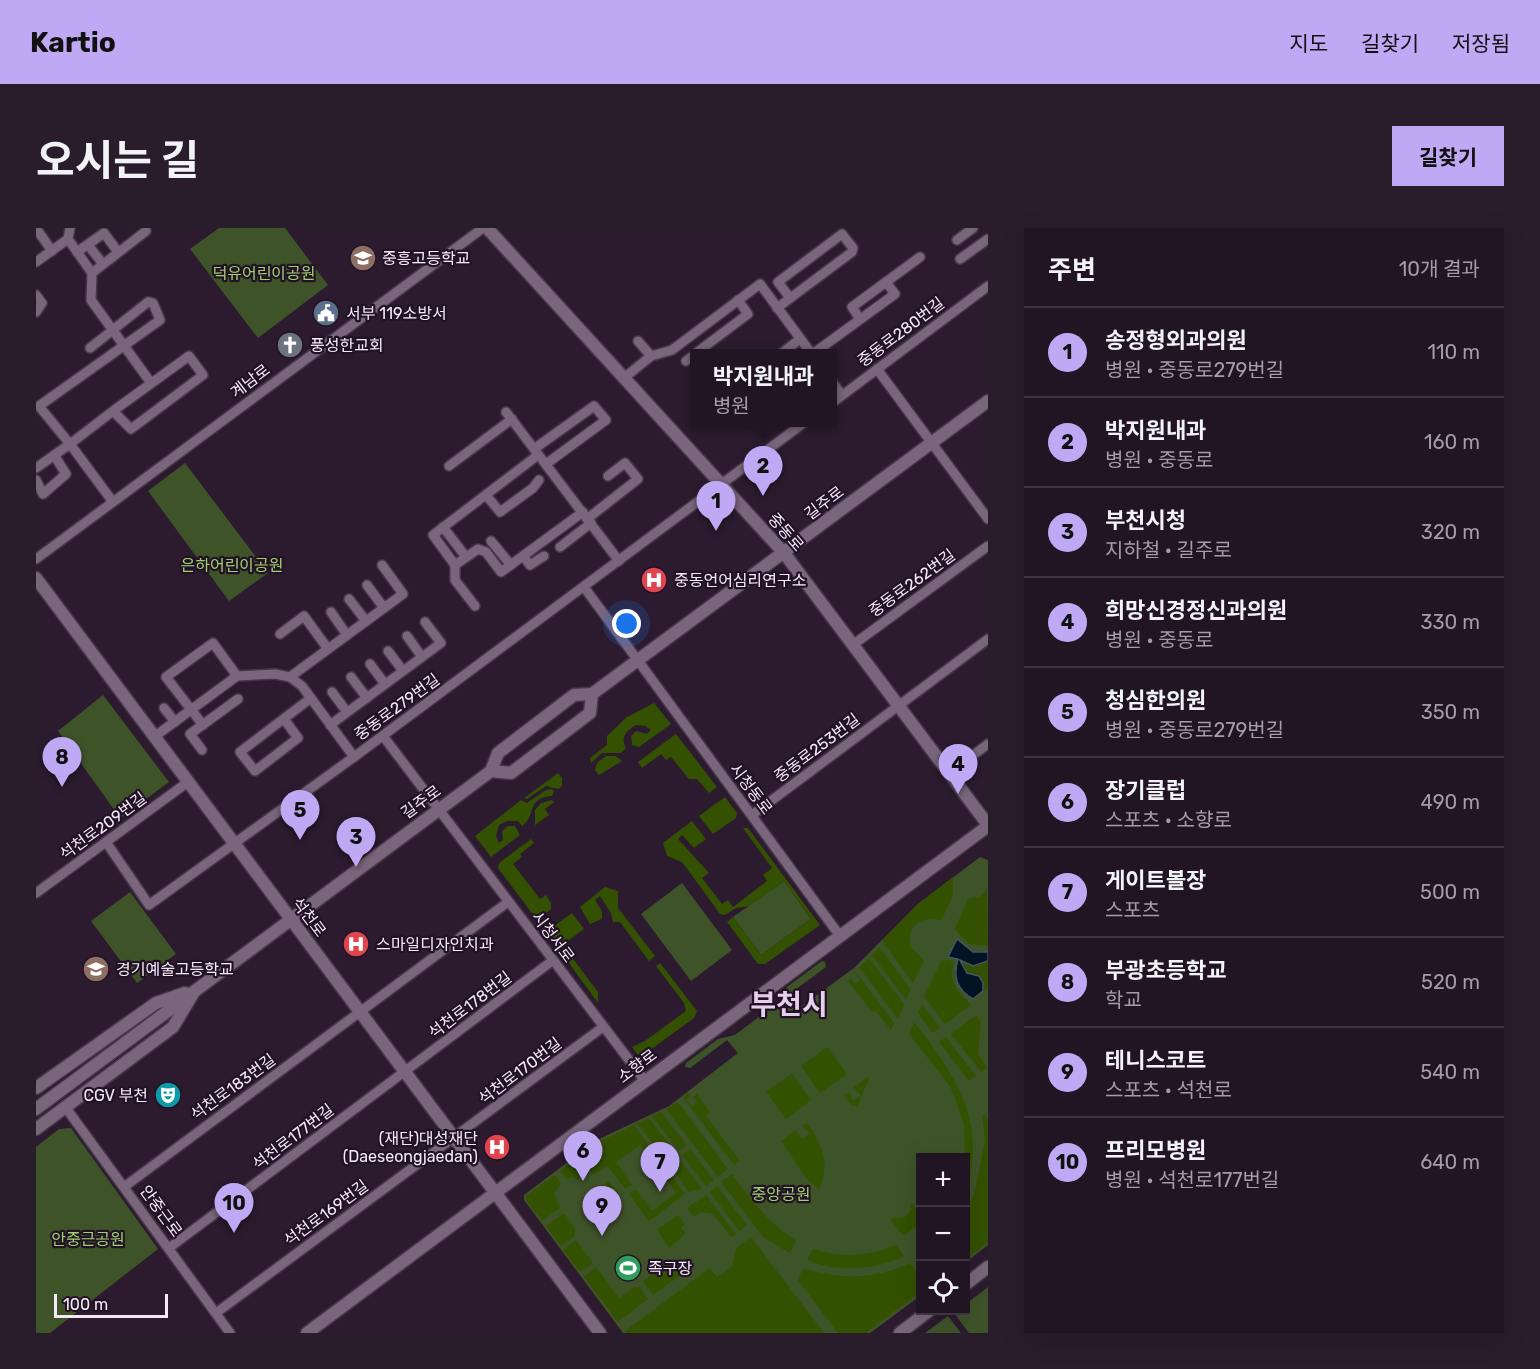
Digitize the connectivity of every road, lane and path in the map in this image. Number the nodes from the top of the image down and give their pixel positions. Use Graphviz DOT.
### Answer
graph roads {
  1 [pos="36,228"];
  2 [pos="70,228"];
  3 [pos="485,228"];
  4 [pos="975,228"];
  5 [pos="146,231"];
  6 [pos="68,239"];
  7 [pos="957,240"];
  8 [pos="987,240"];
  9 [pos="88,245"];
  10 [pos="52,251"];
  11 [pos="77,252"];
  12 [pos="118,252"];
  13 [pos="920,257"];
  14 [pos="960,259"];
  15 [pos="36,262"];
  16 [pos="103,264"];
  17 [pos="92,273"];
  18 [pos="886,282"];
  19 [pos="988,286"];
  20 [pos="36,295"];
  21 [pos="790,298"];
  22 [pos="738,300"];
  23 [pos="777,308"];
  24 [pos="36,312"];
  25 [pos="860,319"];
  26 [pos="111,331"];
  27 [pos="800,339"];
  28 [pos="638,341"];
  29 [pos="123,345"];
  30 [pos="90,348"];
  31 [pos="701,349"];
  32 [pos="791,349"];
  33 [pos="808,349"];
  34 [pos="819,349"];
  35 [pos="651,356"];
  36 [pos="877,369"];
  37 [pos="624,378"];
  38 [pos="151,383"];
  39 [pos="837,388"];
  40 [pos="842,395"];
  41 [pos="837,399"];
  42 [pos="988,401"];
  43 [pos="37,404"];
  44 [pos="113,411"];
  45 [pos="800,427"];
  46 [pos="931,443"];
  47 [pos="70,444"];
  48 [pos="536,452"];
  49 [pos="54,455"];
  50 [pos="546,464"];
  51 [pos="449,466"];
  52 [pos="36,468"];
  53 [pos="608,476"];
  54 [pos="36,480"];
  55 [pos="539,480"];
  56 [pos="722,485"];
  57 [pos="486,495"];
  58 [pos="113,502"];
  59 [pos="587,518"];
  60 [pos="988,519"];
  61 [pos="443,527"];
  62 [pos="491,541"];
  63 [pos="988,546"];
  64 [pos="560,547"];
  65 [pos="784,553"];
  66 [pos="523,556"];
  67 [pos="544,556"];
  68 [pos="466,557"];
  69 [pos="36,559"];
  70 [pos="620,561"];
  71 [pos="382,565"];
  72 [pos="455,565"];
  73 [pos="512,565"];
  74 [pos="36,578"];
  75 [pos="367,585"];
  76 [pos="584,587"];
  77 [pos="350,599"];
  78 [pos="475,606"];
  79 [pos="384,608"];
  80 [pos="331,612"];
  81 [pos="366,621"];
  82 [pos="425,622"];
  83 [pos="280,634"];
  84 [pos="347,635"];
  85 [pos="406,636"];
  86 [pos="988,639"];
  87 [pos="854,644"];
  88 [pos="328,649"];
  89 [pos="388,651"];
  90 [pos="422,657"];
  91 [pos="637,661"];
  92 [pos="370,664"];
  93 [pos="403,671"];
  94 [pos="237,676"];
  95 [pos="290,677"];
  96 [pos="351,677"];
  97 [pos="385,684"];
  98 [pos="332,692"];
  99 [pos="592,694"];
  100 [pos="311,698"];
  101 [pos="367,698"];
  102 [pos="238,699"];
  103 [pos="899,705"];
  104 [pos="164,708"];
  105 [pos="191,710"];
  106 [pos="347,712"];
  107 [pos="284,719"];
  108 [pos="174,722"];
  109 [pos="203,725"];
  110 [pos="330,725"];
  111 [pos="383,736"];
  112 [pos="154,737"];
  113 [pos="988,744"];
  114 [pos="202,750"];
  115 [pos="354,757"];
  116 [pos="491,771"];
  117 [pos="949,773"];
  118 [pos="188,783"];
  119 [pos="438,810"];
  120 [pos="752,815"];
  121 [pos="988,825"];
  122 [pos="106,842"];
  123 [pos="234,844"];
  124 [pos="36,893"];
  125 [pos="508,902"];
  126 [pos="290,919"];
  127 [pos="840,936"];
  128 [pos="552,961"];
  129 [pos="197,988"];
  130 [pos="360,1012"];
  131 [pos="603,1027"];
  132 [pos="405,1072"];
  133 [pos="645,1081"];
  134 [pos="38,1082"];
  135 [pos="66,1108"];
  136 [pos="36,1109"];
  137 [pos="36,1129"];
  138 [pos="454,1138"];
  139 [pos="124,1187"];
  140 [pos="495,1192"];
  141 [pos="169,1248"];
  142 [pos="988,1267"];
  143 [pos="970,1281"];
  144 [pos="216,1313"];
  145 [pos="925,1315"];
  146 [pos="230,1333"];
  147 [pos="307,1333"];
  148 [pos="600,1333"];
  149 [pos="900,1333"];
  1 -- 10 [label="street"];
  2 -- 6 [label="street"];
  3 -- 37 [label="street, 중동로"];
  3 -- 58 [label="street, 계남로"];
  4 -- 7 [label="street"];
  4 -- 8 [label="street"];
  5 -- 12 [label="street"];
  6 -- 10 [label="street"];
  6 -- 11 [label="street"];
  8 -- 14 [label="street"];
  9 -- 11 [label="street"];
  9 -- 12 [label="street"];
  9 -- 16 [label="street"];
  10 -- 15 [label="street"];
  11 -- 17 [label="street"];
  12 -- 16 [label="street"];
  13 -- 18 [label="street"];
  16 -- 17 [label="street"];
  17 -- 26 [label="street"];
  18 -- 25 [label="street"];
  18 -- 25 [label="street"];
  19 -- 36 [label="street, 중동로280번길"];
  20 -- 24 [label="street"];
  21 -- 21 [label="street"];
  21 -- 23 [label="street"];
  22 -- 23 [label="street"];
  22 -- 31 [label="street"];
  22 -- 35 [label="street"];
  23 -- 27 [label="street"];
  25 -- 34 [label="street"];
  26 -- 29 [label="street"];
  26 -- 29 [label="street"];
  26 -- 30 [label="street"];
  27 -- 32 [label="street"];
  27 -- 33 [label="street"];
  28 -- 35 [label="street"];
  29 -- 38 [label="street"];
  29 -- 43 [label="street"];
  35 -- 37 [label="street"];
  36 -- 40 [label="street, 중동로280번길"];
  36 -- 46 [label="street"];
  37 -- 56 [label="street, 중동로"];
  38 -- 44 [label="street"];
  38 -- 44 [label="street"];
  39 -- 40 [label="street"];
  40 -- 41 [label="street, 중동로280번길"];
  42 -- 46 [label="street, 길주로"];
  43 -- 47 [label="street"];
  44 -- 47 [label="street"];
  45 -- 56 [label="street"];
  46 -- 60 [label="street"];
  46 -- 65 [label="street, 길주로"];
  47 -- 49 [label="street"];
  47 -- 58 [label="street"];
  48 -- 50 [label="street"];
  48 -- 50 [label="street"];
  48 -- 51 [label="street"];
  48 -- 57 [label="street"];
  49 -- 52 [label="street"];
  49 -- 54 [label="street"];
  50 -- 59 [label="street"];
  53 -- 59 [label="street"];
  55 -- 57 [label="street"];
  56 -- 65 [label="street, 중동로"];
  56 -- 70 [label="street, 중동로279번길"];
  57 -- 61 [label="street"];
  58 -- 69 [label="street, 계남로"];
  59 -- 64 [label="street"];
  59 -- 66 [label="street"];
  59 -- 70 [label="street"];
  61 -- 68 [label="street"];
  61 -- 72 [label="street"];
  62 -- 73 [label="street"];
  63 -- 87 [label="street, 중동로262번길"];
  65 -- 87 [label="street, 중동로"];
  65 -- 91 [label="street, 길주로"];
  66 -- 67 [label="street"];
  66 -- 73 [label="street"];
  68 -- 72 [label="street"];
  68 -- 73 [label="street"];
  70 -- 76 [label="street, 중동로279번길"];
  71 -- 79 [label="street"];
  72 -- 78 [label="street"];
  74 -- 112 [label="street, 석천로"];
  75 -- 79 [label="street"];
  76 -- 91 [label="street, 시청동로"];
  76 -- 111 [label="street, 중동로279번길"];
  77 -- 81 [label="street"];
  79 -- 81 [label="street"];
  80 -- 84 [label="street"];
  81 -- 84 [label="street"];
  82 -- 90 [label="street"];
  83 -- 88 [label="street"];
  84 -- 88 [label="street"];
  85 -- 90 [label="street"];
  86 -- 103 [label="street, 중동로253번길"];
  87 -- 103 [label="street, 중동로"];
  88 -- 95 [label="street"];
  89 -- 93 [label="street"];
  90 -- 93 [label="street"];
  91 -- 99 [label="street, 길주로"];
  91 -- 120 [label="street, 시청동로"];
  92 -- 97 [label="street"];
  93 -- 97 [label="street"];
  94 -- 95 [label="street"];
  94 -- 105 [label="street"];
  94 -- 105 [label="street"];
  95 -- 100 [label="street"];
  96 -- 101 [label="street"];
  97 -- 101 [label="street"];
  98 -- 106 [label="street"];
  99 -- 116 [label="street, 길주로"];
  99 -- 116 [label="street, 길주로"];
  100 -- 107 [label="street"];
  100 -- 110 [label="street"];
  101 -- 106 [label="street"];
  102 -- 109 [label="street"];
  103 -- 117 [label="street, 중동로"];
  103 -- 120 [label="street, 중동로253번길"];
  104 -- 108 [label="street"];
  105 -- 108 [label="street"];
  105 -- 109 [label="street"];
  106 -- 110 [label="street"];
  107 -- 107 [label="street"];
  108 -- 112 [label="street"];
  109 -- 114 [label="street"];
  110 -- 115 [label="street"];
  111 -- 115 [label="street, 중동로279번길"];
  111 -- 119 [label="street, 시청서로"];
  112 -- 118 [label="street, 석천로"];
  113 -- 117 [label="street"];
  115 -- 123 [label="street, 중동로279번길"];
  116 -- 119 [label="street, 길주로"];
  117 -- 121 [label="street, 중동로"];
  118 -- 122 [label="street, 석천로209번길"];
  118 -- 123 [label="street, 석천로"];
  119 -- 125 [label="street, 시청서로"];
  119 -- 126 [label="street, 길주로"];
  120 -- 127 [label="street, 시청동로"];
  121 -- 127 [label="street, 소향로"];
  122 -- 123 [label="street, 중동로279번길"];
  122 -- 124 [label="street, 석천로209번길"];
  123 -- 126 [label="street, 석천로"];
  125 -- 128 [label="street, 시청서로"];
  125 -- 130 [label="street, 석천로183번길"];
  126 -- 129 [label="street, 길주로"];
  126 -- 130 [label="street, 석천로"];
  127 -- 133 [label="street, 소향로"];
  128 -- 131 [label="street, 시청서로"];
  128 -- 132 [label="street, 석천로178번길"];
  129 -- 134 [label="street, 길주로"];
  129 -- 135 [label="street, 길주로"];
  129 -- 136 [label="street, 길주로"];
  130 -- 132 [label="street, 석천로"];
  130 -- 139 [label="street, 석천로183번길"];
  131 -- 133 [label="street, 시청서로"];
  131 -- 138 [label="street, 석천로170번길"];
  132 -- 138 [label="street, 석천로"];
  132 -- 141 [label="street, 석천로177번길"];
  133 -- 140 [label="street, 소향로"];
  135 -- 137 [label="street, 길주로"];
  135 -- 139 [label="street, 안중근로"];
  138 -- 140 [label="street, 석천로"];
  138 -- 144 [label="street, 석천로169번길"];
  139 -- 141 [label="street, 안중근로"];
  140 -- 147 [label="street, 소향로"];
  140 -- 148 [label="street, 석천로"];
  141 -- 144 [label="street, 안중근로"];
  142 -- 143 [label="street"];
  144 -- 146 [label="street, 안중근로"];
  145 -- 149 [label="street"];
}
